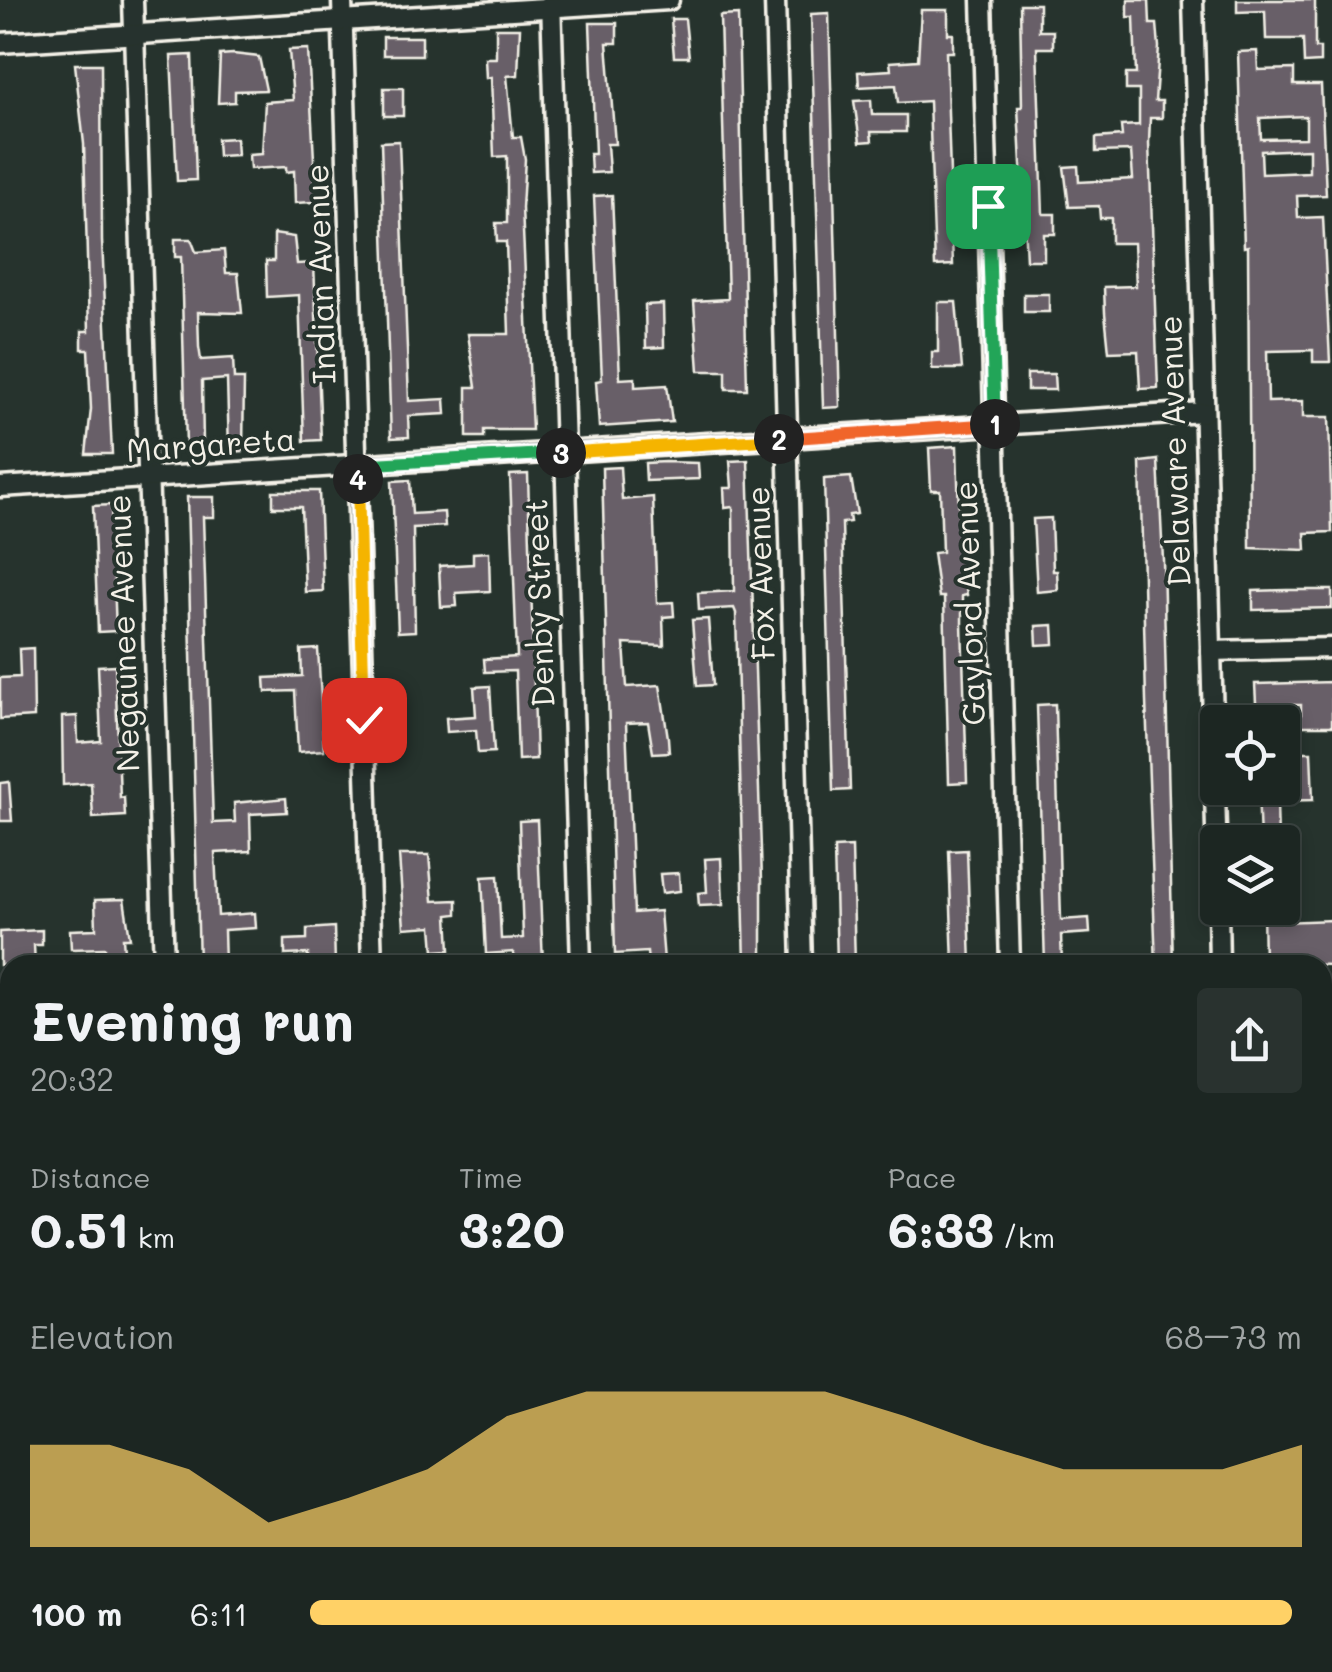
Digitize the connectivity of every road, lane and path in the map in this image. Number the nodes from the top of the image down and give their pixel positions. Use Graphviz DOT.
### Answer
graph roads {
  1 [pos="134,0"];
  2 [pos="342,0"];
  3 [pos="669,0"];
  4 [pos="775,0"];
  5 [pos="982,0"];
  6 [pos="1193,0"];
  7 [pos="551,4"];
  8 [pos="343,21"];
  9 [pos="134,34"];
  10 [pos="0,43"];
  11 [pos="1204,412"];
  12 [pos="995,426"];
  13 [pos="787,438"];
  14 [pos="566,452"];
  15 [pos="357,465"];
  16 [pos="149,479"];
  17 [pos="0,487"];
  18 [pos="1332,648"];
  19 [pos="1211,652"];
  20 [pos="1216,825"];
  21 [pos="1218,925"];
  22 [pos="164,955"];
  23 [pos="372,955"];
  24 [pos="581,955"];
  25 [pos="802,955"];
  26 [pos="1010,955"];
  27 [pos="1219,955"];
  1 -- 9 [label="street, Negaunee Avenue"];
  2 -- 8 [label="street, Indian Avenue"];
  3 -- 7 [label="street"];
  4 -- 13 [label="street, Fox Avenue"];
  5 -- 12 [label="street, Gaylord Avenue"];
  6 -- 11 [label="street, Delaware Avenue"];
  7 -- 8 [label="street"];
  7 -- 14 [label="street, Denby Street"];
  8 -- 9 [label="street"];
  8 -- 15 [label="street, Indian Avenue"];
  9 -- 10 [label="street"];
  9 -- 16 [label="street, Negaunee Avenue"];
  11 -- 12 [label="street, Margareta"];
  11 -- 19 [label="street, Delaware Avenue"];
  12 -- 13 [label="street, Margareta"];
  12 -- 26 [label="street, Gaylord Avenue"];
  13 -- 14 [label="street, Margareta"];
  13 -- 25 [label="street, Fox Avenue"];
  14 -- 15 [label="street, Margareta"];
  14 -- 24 [label="street, Denby Street"];
  15 -- 16 [label="street, Margareta"];
  15 -- 23 [label="street, Indian Avenue"];
  16 -- 17 [label="street, Margareta"];
  16 -- 22 [label="street, Negaunee Avenue"];
  18 -- 19 [label="street"];
  19 -- 20 [label="street, Delaware Avenue"];
  21 -- 27 [label="street, Delaware Avenue"];
}
